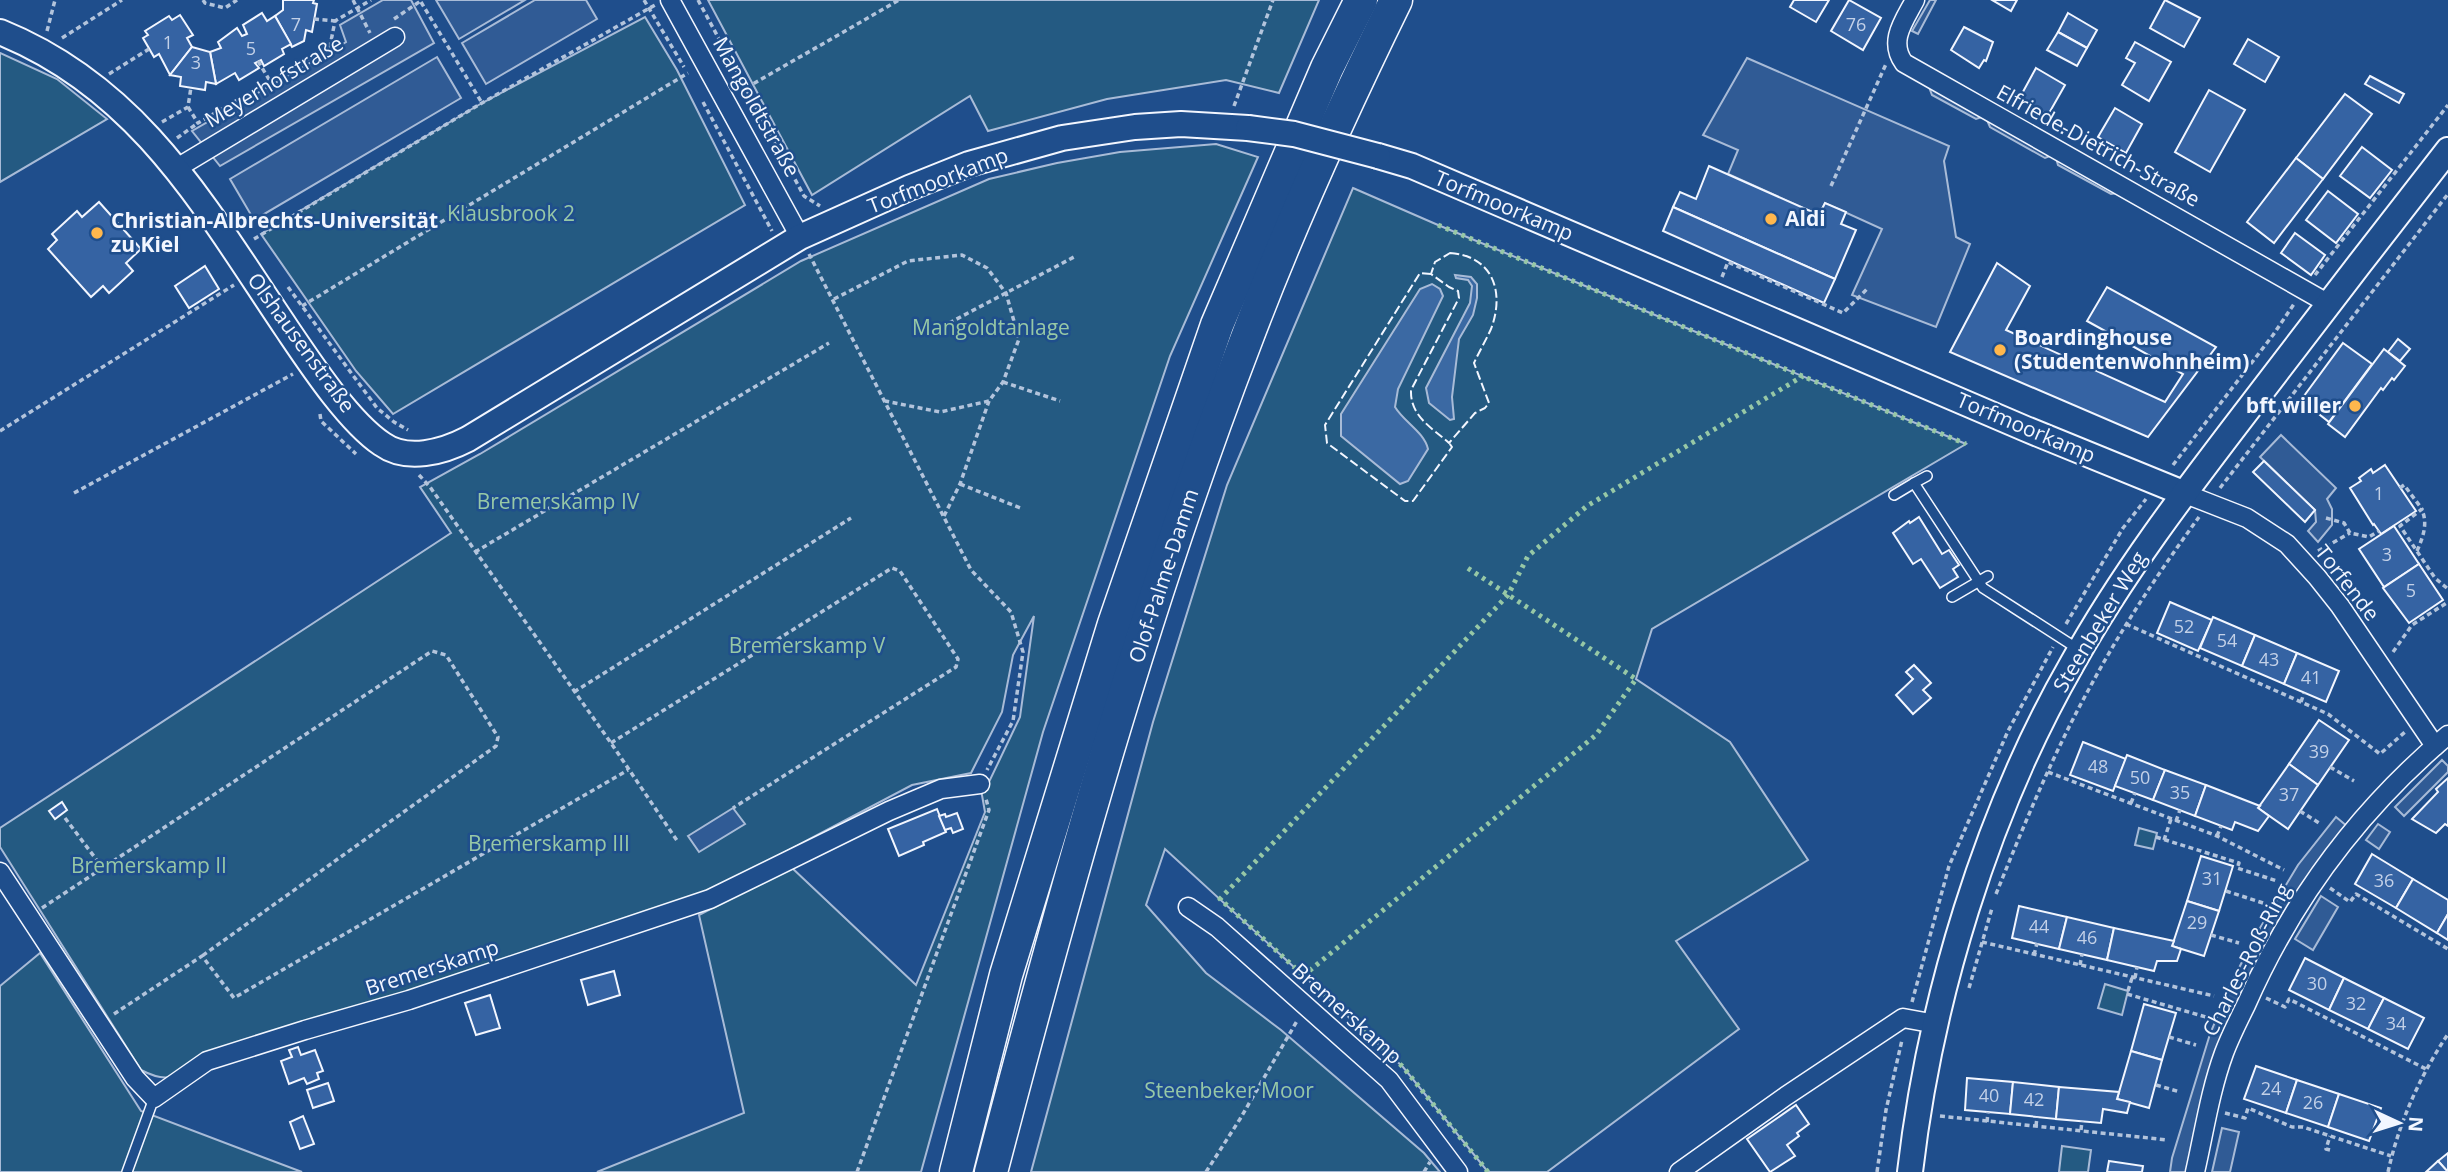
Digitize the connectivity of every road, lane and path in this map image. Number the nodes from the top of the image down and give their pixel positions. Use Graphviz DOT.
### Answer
graph roads {
  1 [pos="55,0"];
  2 [pos="122,0"];
  3 [pos="204,0"];
  4 [pos="237,0"];
  5 [pos="353,0"];
  6 [pos="371,0"];
  7 [pos="644,0"];
  8 [pos="663,0"];
  9 [pos="670,0"];
  10 [pos="698,0"];
  11 [pos="899,0"];
  12 [pos="1273,0"];
  13 [pos="1361,0"];
  14 [pos="1396,0"];
  15 [pos="1915,0"];
  16 [pos="422,1"];
  17 [pos="357,8"];
  18 [pos="648,8"];
  19 [pos="314,19"];
  20 [pos="335,21"];
  21 [pos="0,32"];
  22 [pos="396,37"];
  23 [pos="45,41"];
  24 [pos="378,47"];
  25 [pos="149,49"];
  26 [pos="1898,54"];
  27 [pos="258,61"];
  28 [pos="270,81"];
  29 [pos="91,84"];
  30 [pos="191,88"];
  31 [pos="745,88"];
  32 [pos="701,98"];
  33 [pos="725,100"];
  34 [pos="482,103"];
  35 [pos="2448,105"];
  36 [pos="188,107"];
  37 [pos="1240,120"];
  38 [pos="198,122"];
  39 [pos="160,124"];
  40 [pos="175,139"];
  41 [pos="2448,150"];
  42 [pos="177,168"];
  43 [pos="1831,186"];
  44 [pos="2448,194"];
  45 [pos="796,228"];
  46 [pos="235,250"];
  47 [pos="1074,257"];
  48 [pos="250,274"];
  49 [pos="285,284"];
  50 [pos="1718,284"];
  51 [pos="1868,288"];
  52 [pos="2304,289"];
  53 [pos="1006,293"];
  54 [pos="834,299"];
  55 [pos="2329,304"];
  56 [pos="302,306"];
  57 [pos="934,331"];
  58 [pos="829,343"];
  59 [pos="301,382"];
  60 [pos="1003,382"];
  61 [pos="885,401"];
  62 [pos="989,401"];
  63 [pos="1060,401"];
  64 [pos="408,430"];
  65 [pos="0,431"];
  66 [pos="1927,476"];
  67 [pos="1914,483"];
  68 [pos="960,484"];
  69 [pos="2159,484"];
  70 [pos="430,486"];
  71 [pos="2400,488"];
  72 [pos="74,493"];
  73 [pos="2183,493"];
  74 [pos="1894,495"];
  75 [pos="2209,503"];
  76 [pos="1023,509"];
  77 [pos="2422,509"];
  78 [pos="944,516"];
  79 [pos="851,518"];
  80 [pos="2326,518"];
  81 [pos="2379,531"];
  82 [pos="2350,533"];
  83 [pos="2417,551"];
  84 [pos="475,552"];
  85 [pos="2301,560"];
  86 [pos="1988,576"];
  87 [pos="1979,581"];
  88 [pos="2448,589"];
  89 [pos="1952,597"];
  90 [pos="2448,602"];
  91 [pos="2126,624"];
  92 [pos="2080,650"];
  93 [pos="2222,657"];
  94 [pos="2218,665"];
  95 [pos="2381,668"];
  96 [pos="2262,675"];
  97 [pos="2258,683"];
  98 [pos="574,692"];
  99 [pos="2304,693"];
  100 [pos="2301,702"];
  101 [pos="2418,721"];
  102 [pos="2441,741"];
  103 [pos="611,743"];
  104 [pos="2330,766"];
  105 [pos="628,770"];
  106 [pos="2048,772"];
  107 [pos="2354,782"];
  108 [pos="980,784"];
  109 [pos="2134,793"];
  110 [pos="2131,803"];
  111 [pos="733,808"];
  112 [pos="2180,810"];
  113 [pos="2300,811"];
  114 [pos="65,818"];
  115 [pos="2174,820"];
  116 [pos="2319,823"];
  117 [pos="2221,826"];
  118 [pos="2217,836"];
  119 [pos="2156,837"];
  120 [pos="2164,840"];
  121 [pos="678,842"];
  122 [pos="102,867"];
  123 [pos="2284,870"];
  124 [pos="0,872"];
  125 [pos="2316,877"];
  126 [pos="2277,881"];
  127 [pos="2226,891"];
  128 [pos="2374,895"];
  129 [pos="2369,902"];
  130 [pos="2263,903"];
  131 [pos="1188,907"];
  132 [pos="30,916"];
  133 [pos="2415,920"];
  134 [pos="2411,926"];
  135 [pos="2211,935"];
  136 [pos="1982,942"];
  137 [pos="2037,943"];
  138 [pos="2239,943"];
  139 [pos="2448,949"];
  140 [pos="2082,954"];
  141 [pos="2034,955"];
  142 [pos="202,956"];
  143 [pos="2080,965"];
  144 [pos="2137,967"];
  145 [pos="2134,977"];
  146 [pos="2252,991"];
  147 [pos="2214,996"];
  148 [pos="1966,999"];
  149 [pos="2307,999"];
  150 [pos="2303,1006"];
  151 [pos="1305,1007"];
  152 [pos="2206,1017"];
  153 [pos="2348,1019"];
  154 [pos="100,1023"];
  155 [pos="1937,1024"];
  156 [pos="2344,1027"];
  157 [pos="2448,1034"];
  158 [pos="2169,1037"];
  159 [pos="2387,1039"];
  160 [pos="2196,1045"];
  161 [pos="2384,1047"];
  162 [pos="2426,1069"];
  163 [pos="2156,1085"];
  164 [pos="2180,1092"];
  165 [pos="154,1098"];
  166 [pos="1942,1103"];
  167 [pos="2262,1105"];
  168 [pos="2210,1108"];
  169 [pos="2259,1111"];
  170 [pos="1988,1112"];
  171 [pos="1940,1116"];
  172 [pos="2037,1117"];
  173 [pos="2305,1119"];
  174 [pos="2082,1121"];
  175 [pos="1987,1122"];
  176 [pos="2036,1126"];
  177 [pos="1938,1127"];
  178 [pos="2303,1127"];
  179 [pos="2081,1130"];
  180 [pos="2348,1134"];
  181 [pos="2330,1136"];
  182 [pos="2168,1139"];
  183 [pos="2346,1141"];
  184 [pos="2330,1150"];
  185 [pos="2391,1156"];
  186 [pos="127,1172"];
  187 [pos="857,1172"];
  188 [pos="956,1172"];
  189 [pos="991,1172"];
  190 [pos="1206,1172"];
  191 [pos="1458,1172"];
  192 [pos="1678,1172"];
  193 [pos="1910,1172"];
  194 [pos="2195,1172"];
  195 [pos="2388,1172"];
  1 -- 23 [label="path"];
  2 -- 23 [label="path"];
  3 -- 4 [label="path"];
  5 -- 17 [label="path"];
  6 -- 17 [label="path"];
  7 -- 18 [label="path"];
  8 -- 18 [label="path"];
  9 -- 33 [label="street, Mangoldtstraße"];
  10 -- 31 [label="path"];
  11 -- 31 [label="path"];
  12 -- 37 [label="path"];
  13 -- 188 [label="highway, Olof-Palme-Damm"];
  14 -- 189 [label="highway, Olof-Palme-Damm"];
  15 -- 26 [label="street"];
  16 -- 22 [label="path"];
  16 -- 34 [label="path"];
  17 -- 20 [label="path"];
  17 -- 24 [label="path"];
  18 -- 34 [label="path"];
  18 -- 56 [label="path"];
  19 -- 20 [label="path"];
  20 -- 28 [label="path"];
  21 -- 23 [label="street, Olshausenstraße"];
  22 -- 24 [label="street, Meyerhofstraße"];
  23 -- 29 [label="street, Olshausenstraße"];
  24 -- 42 [label="street, Meyerhofstraße"];
  25 -- 29 [label="path"];
  26 -- 43 [label="path"];
  26 -- 52 [label="street, Elfriede-Dietrich-Straße"];
  27 -- 28 [label="path"];
  28 -- 38 [label="path"];
  29 -- 42 [label="street, Olshausenstraße"];
  30 -- 36 [label="path"];
  31 -- 33 [label="path"];
  31 -- 45 [label="path"];
  32 -- 45 [label="path"];
  33 -- 45 [label="street, Mangoldtstraße"];
  34 -- 46 [label="path"];
  35 -- 52 [label="path"];
  36 -- 38 [label="path"];
  36 -- 39 [label="path"];
  37 -- 45 [label="street, Torfmoorkamp"];
  37 -- 69 [label="street, Torfmoorkamp, bridge"];
  38 -- 40 [label="path"];
  41 -- 55 [label="street, Steenbeker Weg"];
  42 -- 46 [label="street, Olshausenstraße"];
  44 -- 75 [label="path"];
  45 -- 48 [label="street, Olshausenstraße"];
  45 -- 54 [label="path"];
  46 -- 48 [label="street, Olshausenstraße"];
  47 -- 53 [label="path"];
  48 -- 65 [label="path"];
  49 -- 56 [label="path"];
  50 -- 51 [label="path"];
  52 -- 55 [label="street, Elfriede-Dietrich-Straße"];
  52 -- 69 [label="path"];
  53 -- 54 [label="path"];
  53 -- 57 [label="path"];
  53 -- 60 [label="path"];
  54 -- 61 [label="path"];
  55 -- 73 [label="street, Steenbeker Weg"];
  56 -- 64 [label="path"];
  58 -- 84 [label="path"];
  59 -- 72 [label="path"];
  60 -- 62 [label="path"];
  60 -- 63 [label="path"];
  61 -- 62 [label="path"];
  61 -- 78 [label="path"];
  62 -- 68 [label="path"];
  66 -- 67 [label="lane"];
  67 -- 74 [label="lane"];
  67 -- 87 [label="lane"];
  68 -- 76 [label="path"];
  68 -- 78 [label="path"];
  69 -- 73 [label="street, Torfmoorkamp"];
  70 -- 84 [label="path"];
  71 -- 77 [label="path"];
  73 -- 75 [label="street, Torfende"];
  73 -- 92 [label="street, Steenbeker Weg"];
  75 -- 85 [label="street, Torfende"];
  75 -- 91 [label="path"];
  77 -- 83 [label="path"];
  77 -- 83 [label="path"];
  78 -- 108 [label="path"];
  79 -- 98 [label="path"];
  80 -- 82 [label="path"];
  81 -- 82 [label="path"];
  82 -- 85 [label="path"];
  83 -- 88 [label="path"];
  84 -- 98 [label="path"];
  85 -- 95 [label="street, Torfende"];
  86 -- 87 [label="lane"];
  87 -- 89 [label="lane"];
  87 -- 92 [label="lane"];
  90 -- 95 [label="path"];
  91 -- 94 [label="path"];
  91 -- 106 [label="path"];
  92 -- 155 [label="street, Steenbeker Weg"];
  93 -- 94 [label="path"];
  94 -- 97 [label="path"];
  95 -- 101 [label="street, Torfende"];
  96 -- 97 [label="path"];
  97 -- 100 [label="path"];
  98 -- 103 [label="path"];
  99 -- 100 [label="path"];
  100 -- 101 [label="path"];
  101 -- 102 [label="street, Torfende"];
  102 -- 125 [label="street, Charles-Roß-Ring"];
  103 -- 105 [label="path"];
  103 -- 111 [label="path"];
  104 -- 107 [label="path"];
  105 -- 121 [label="path"];
  105 -- 142 [label="path"];
  106 -- 110 [label="path"];
  106 -- 136 [label="path"];
  108 -- 165 [label="street, Bremerskamp"];
  108 -- 187 [label="path"];
  109 -- 110 [label="path"];
  110 -- 115 [label="path"];
  112 -- 115 [label="path"];
  113 -- 116 [label="path"];
  114 -- 122 [label="path"];
  115 -- 118 [label="path"];
  115 -- 120 [label="path"];
  117 -- 118 [label="path"];
  118 -- 123 [label="path"];
  119 -- 120 [label="path"];
  120 -- 126 [label="path"];
  122 -- 132 [label="path"];
  122 -- 142 [label="path"];
  124 -- 132 [label="street"];
  125 -- 129 [label="path"];
  125 -- 146 [label="street, Charles-Roß-Ring"];
  127 -- 130 [label="path"];
  128 -- 129 [label="path"];
  129 -- 134 [label="path"];
  131 -- 151 [label="street, Bremerskamp"];
  132 -- 154 [label="street"];
  133 -- 134 [label="path"];
  134 -- 139 [label="path"];
  135 -- 138 [label="path"];
  136 -- 141 [label="path"];
  136 -- 148 [label="path"];
  137 -- 141 [label="path"];
  140 -- 143 [label="path"];
  141 -- 143 [label="path"];
  142 -- 154 [label="path"];
  143 -- 145 [label="path"];
  144 -- 145 [label="path"];
  145 -- 147 [label="path"];
  145 -- 152 [label="path"];
  146 -- 150 [label="path"];
  146 -- 168 [label="street, Charles-Roß-Ring"];
  149 -- 150 [label="path"];
  150 -- 156 [label="path"];
  151 -- 190 [label="path"];
  151 -- 191 [label="street, Bremerskamp"];
  153 -- 156 [label="path"];
  154 -- 165 [label="street"];
  155 -- 192 [label="street"];
  155 -- 193 [label="street, Steenbeker Weg"];
  156 -- 161 [label="path"];
  157 -- 162 [label="path"];
  158 -- 160 [label="path"];
  159 -- 161 [label="path"];
  161 -- 162 [label="path"];
  162 -- 185 [label="path"];
  163 -- 164 [label="path"];
  165 -- 186 [label="lane"];
  166 -- 171 [label="path"];
  167 -- 169 [label="path"];
  168 -- 169 [label="path"];
  168 -- 194 [label="street, Charles-Roß-Ring"];
  169 -- 178 [label="path"];
  170 -- 175 [label="path"];
  171 -- 175 [label="path"];
  171 -- 177 [label="path"];
  172 -- 176 [label="path"];
  173 -- 178 [label="path"];
  174 -- 179 [label="path"];
  175 -- 176 [label="path"];
  176 -- 179 [label="path"];
  178 -- 181 [label="path"];
  179 -- 182 [label="path"];
  180 -- 183 [label="path"];
  181 -- 183 [label="path"];
  181 -- 184 [label="path"];
  183 -- 185 [label="path"];
  185 -- 195 [label="path"];
}
